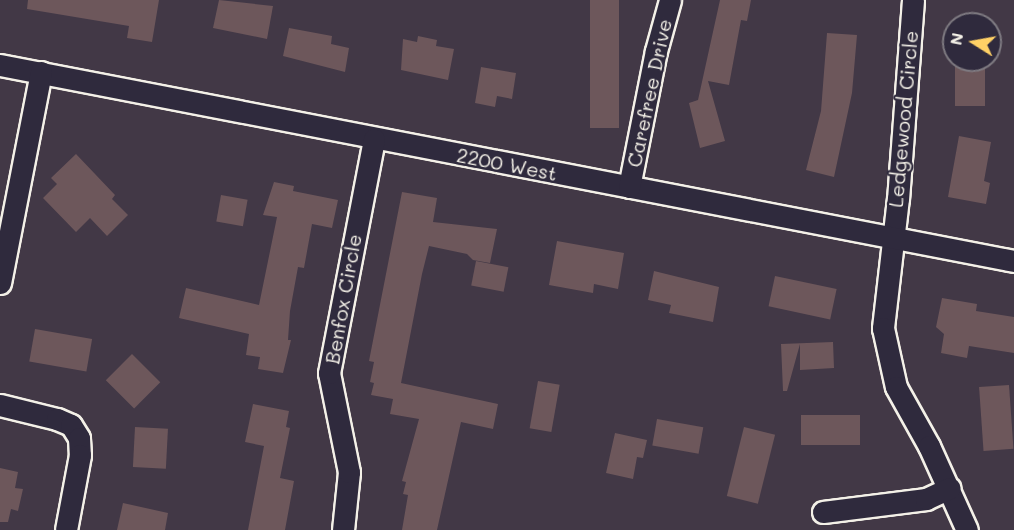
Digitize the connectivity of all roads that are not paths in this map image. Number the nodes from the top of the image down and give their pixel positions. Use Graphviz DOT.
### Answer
graph roads {
  1 [pos="670,0"];
  2 [pos="913,0"];
  3 [pos="0,65"];
  4 [pos="41,72"];
  5 [pos="374,139"];
  6 [pos="629,187"];
  7 [pos="893,238"];
  8 [pos="1014,261"];
  9 [pos="0,283"];
  10 [pos="0,405"];
  11 [pos="950,488"];
  12 [pos="823,512"];
  13 [pos="66,530"];
  14 [pos="343,530"];
  15 [pos="967,530"];
  1 -- 6 [label="street, Carefree Drive"];
  2 -- 7 [label="street, Ledgewood Circle"];
  3 -- 4 [label="street, 2200 West"];
  4 -- 5 [label="street, 2200 West"];
  4 -- 9 [label="street"];
  5 -- 6 [label="street, 2200 West"];
  5 -- 14 [label="street, Benfox Circle"];
  6 -- 7 [label="street, 2200 West"];
  7 -- 8 [label="street, 2200 West"];
  7 -- 11 [label="street, Ledgewood Circle"];
  10 -- 13 [label="street"];
  11 -- 12 [label="street"];
  11 -- 15 [label="street, Ledgewood Circle"];
}
